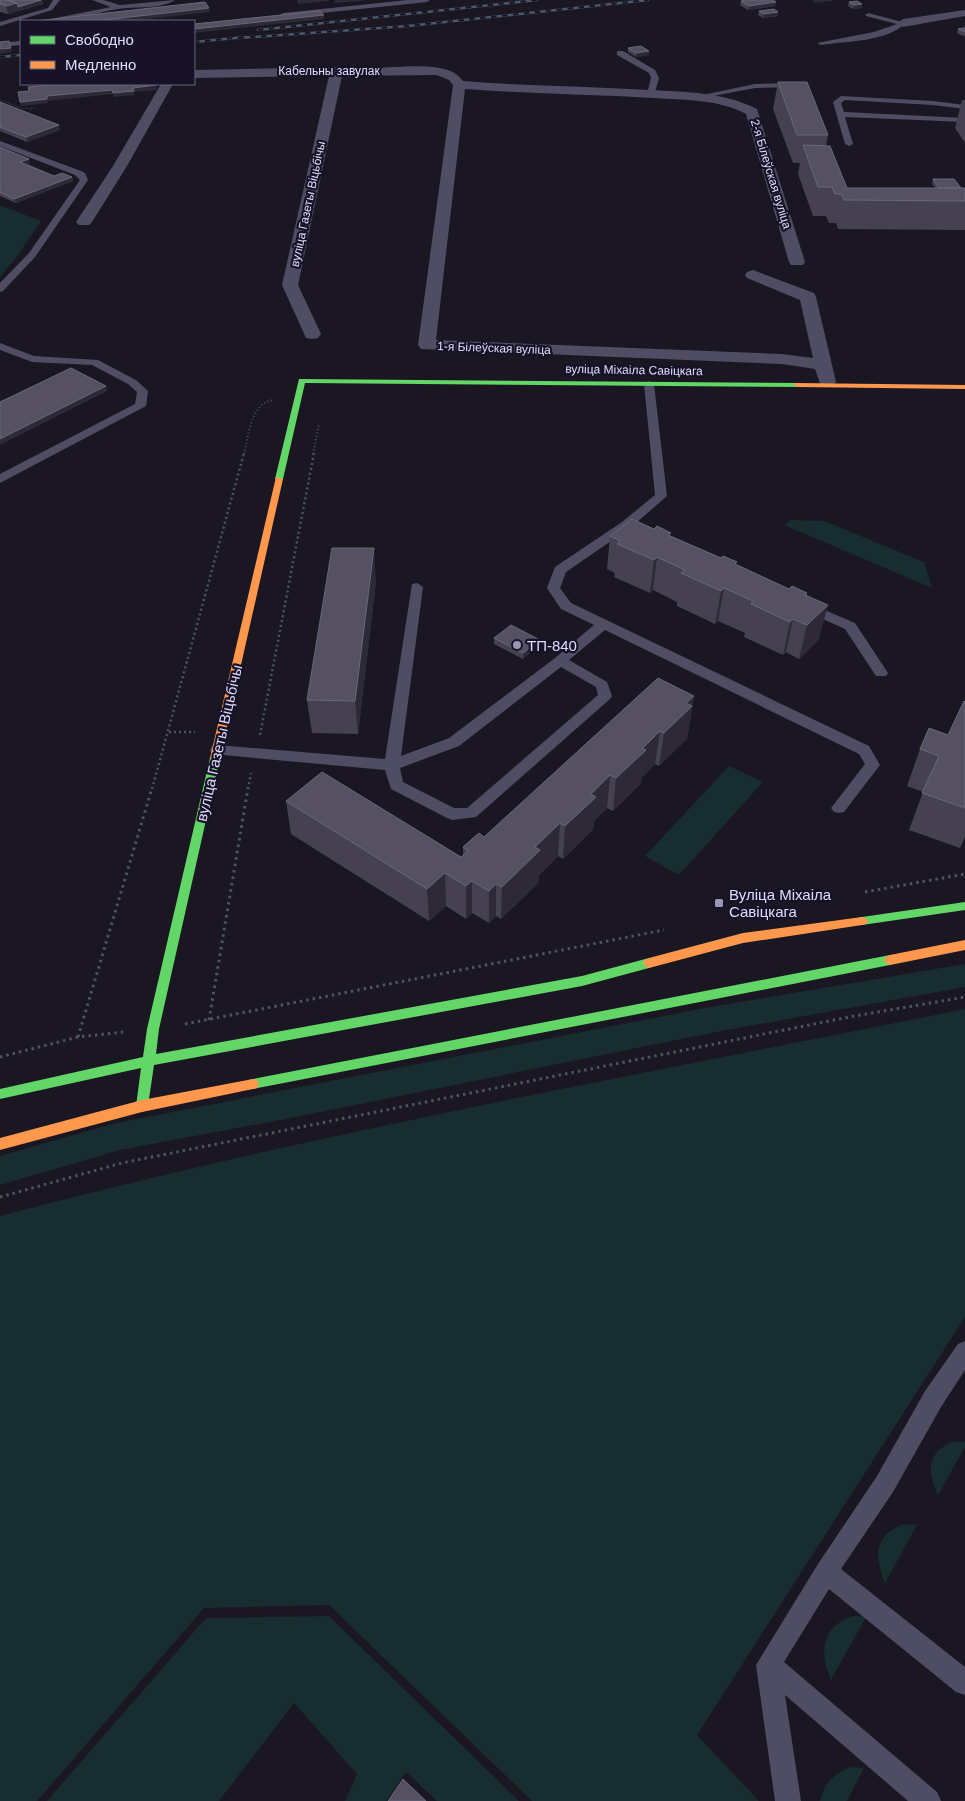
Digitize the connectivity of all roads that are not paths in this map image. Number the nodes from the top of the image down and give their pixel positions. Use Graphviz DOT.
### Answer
graph roads {
  1 [pos="57,0"];
  2 [pos="95,0"];
  3 [pos="172,0"];
  4 [pos="427,0"];
  5 [pos="120,7"];
  6 [pos="868,14"];
  7 [pos="965,14"];
  8 [pos="279,16"];
  9 [pos="49,20"];
  10 [pos="903,23"];
  11 [pos="0,24"];
  12 [pos="20,43"];
  13 [pos="821,43"];
  14 [pos="0,45"];
  15 [pos="620,53"];
  16 [pos="337,71"];
  17 [pos="195,74"];
  18 [pos="166,85"];
  19 [pos="459,85"];
  20 [pos="797,85"];
  21 [pos="651,94"];
  22 [pos="697,97"];
  23 [pos="965,108"];
  24 [pos="841,115"];
  25 [pos="965,120"];
  26 [pos="0,143"];
  27 [pos="849,144"];
  28 [pos="84,222"];
  29 [pos="797,262"];
  30 [pos="753,275"];
  31 [pos="0,289"];
  32 [pos="312,334"];
  33 [pos="0,346"];
  34 [pos="824,365"];
  35 [pos="302,381"];
  36 [pos="649,384"];
  37 [pos="827,386"];
  38 [pos="965,387"];
  39 [pos="0,479"];
  40 [pos="626,525"];
  41 [pos="644,533"];
  42 [pos="416,588"];
  43 [pos="797,602"];
  44 [pos="602,624"];
  45 [pos="560,661"];
  46 [pos="881,673"];
  47 [pos="217,750"];
  48 [pos="392,765"];
  49 [pos="839,808"];
  50 [pos="965,906"];
  51 [pos="965,945"];
  52 [pos="148,1061"];
  53 [pos="0,1094"];
  54 [pos="142,1106"];
  55 [pos="0,1144"];
  56 [pos="965,1350"];
  57 [pos="826,1572"];
  58 [pos="768,1665"];
  59 [pos="965,1683"];
  60 [pos="788,1801"];
  61 [pos="928,1801"];
  1 -- 11 [label="lane"];
  2 -- 5 [label="lane"];
  3 -- 5 [label="lane"];
  4 -- 8 [label="lane"];
  5 -- 9 [label="lane"];
  6 -- 10 [label="lane"];
  7 -- 10 [label="street"];
  10 -- 13 [label="lane"];
  12 -- 14 [label="lane"];
  15 -- 21 [label="lane"];
  16 -- 17 [label="street, Кабельны завулак"];
  16 -- 19 [label="street, Кабельны завулак"];
  16 -- 32 [label="street, вуліца Газеты Віцьбічы"];
  18 -- 28 [label="street"];
  19 -- 21 [label="street, 2-я Білеўская вуліца"];
  19 -- 34 [label="street, 1-я Білеўская вуліца"];
  20 -- 22 [label="lane"];
  21 -- 22 [label="street, 2-я Білеўская вуліца"];
  22 -- 29 [label="street, 2-я Білеўская вуліца"];
  23 -- 24 [label="lane"];
  24 -- 25 [label="lane"];
  24 -- 27 [label="lane"];
  26 -- 31 [label="lane"];
  30 -- 34 [label="street"];
  33 -- 39 [label="lane"];
  34 -- 37 [label="street"];
  35 -- 36 [label="street, вуліца Міхаіла Савіцкага"];
  35 -- 47 [label="street, вуліца Газеты Віцьбічы"];
  36 -- 37 [label="street, вуліца Міхаіла Савіцкага"];
  36 -- 40 [label="lane"];
  37 -- 38 [label="street, вуліца Міхаіла Савіцкага"];
  40 -- 41 [label="lane"];
  40 -- 44 [label="lane"];
  42 -- 48 [label="lane"];
  43 -- 46 [label="lane"];
  44 -- 45 [label="lane"];
  44 -- 49 [label="lane"];
  45 -- 48 [label="lane"];
  45 -- 48 [label="lane"];
  47 -- 48 [label="lane"];
  47 -- 52 [label="street, вуліца Газеты Віцьбічы"];
  50 -- 52 [label="street"];
  51 -- 54 [label="street"];
  52 -- 53 [label="street"];
  52 -- 54 [label="street, вуліца Газеты Віцьбічы"];
  54 -- 55 [label="street"];
  56 -- 57 [label="lane"];
  57 -- 58 [label="lane"];
  57 -- 59 [label="lane"];
  58 -- 60 [label="lane"];
  58 -- 61 [label="lane"];
}
